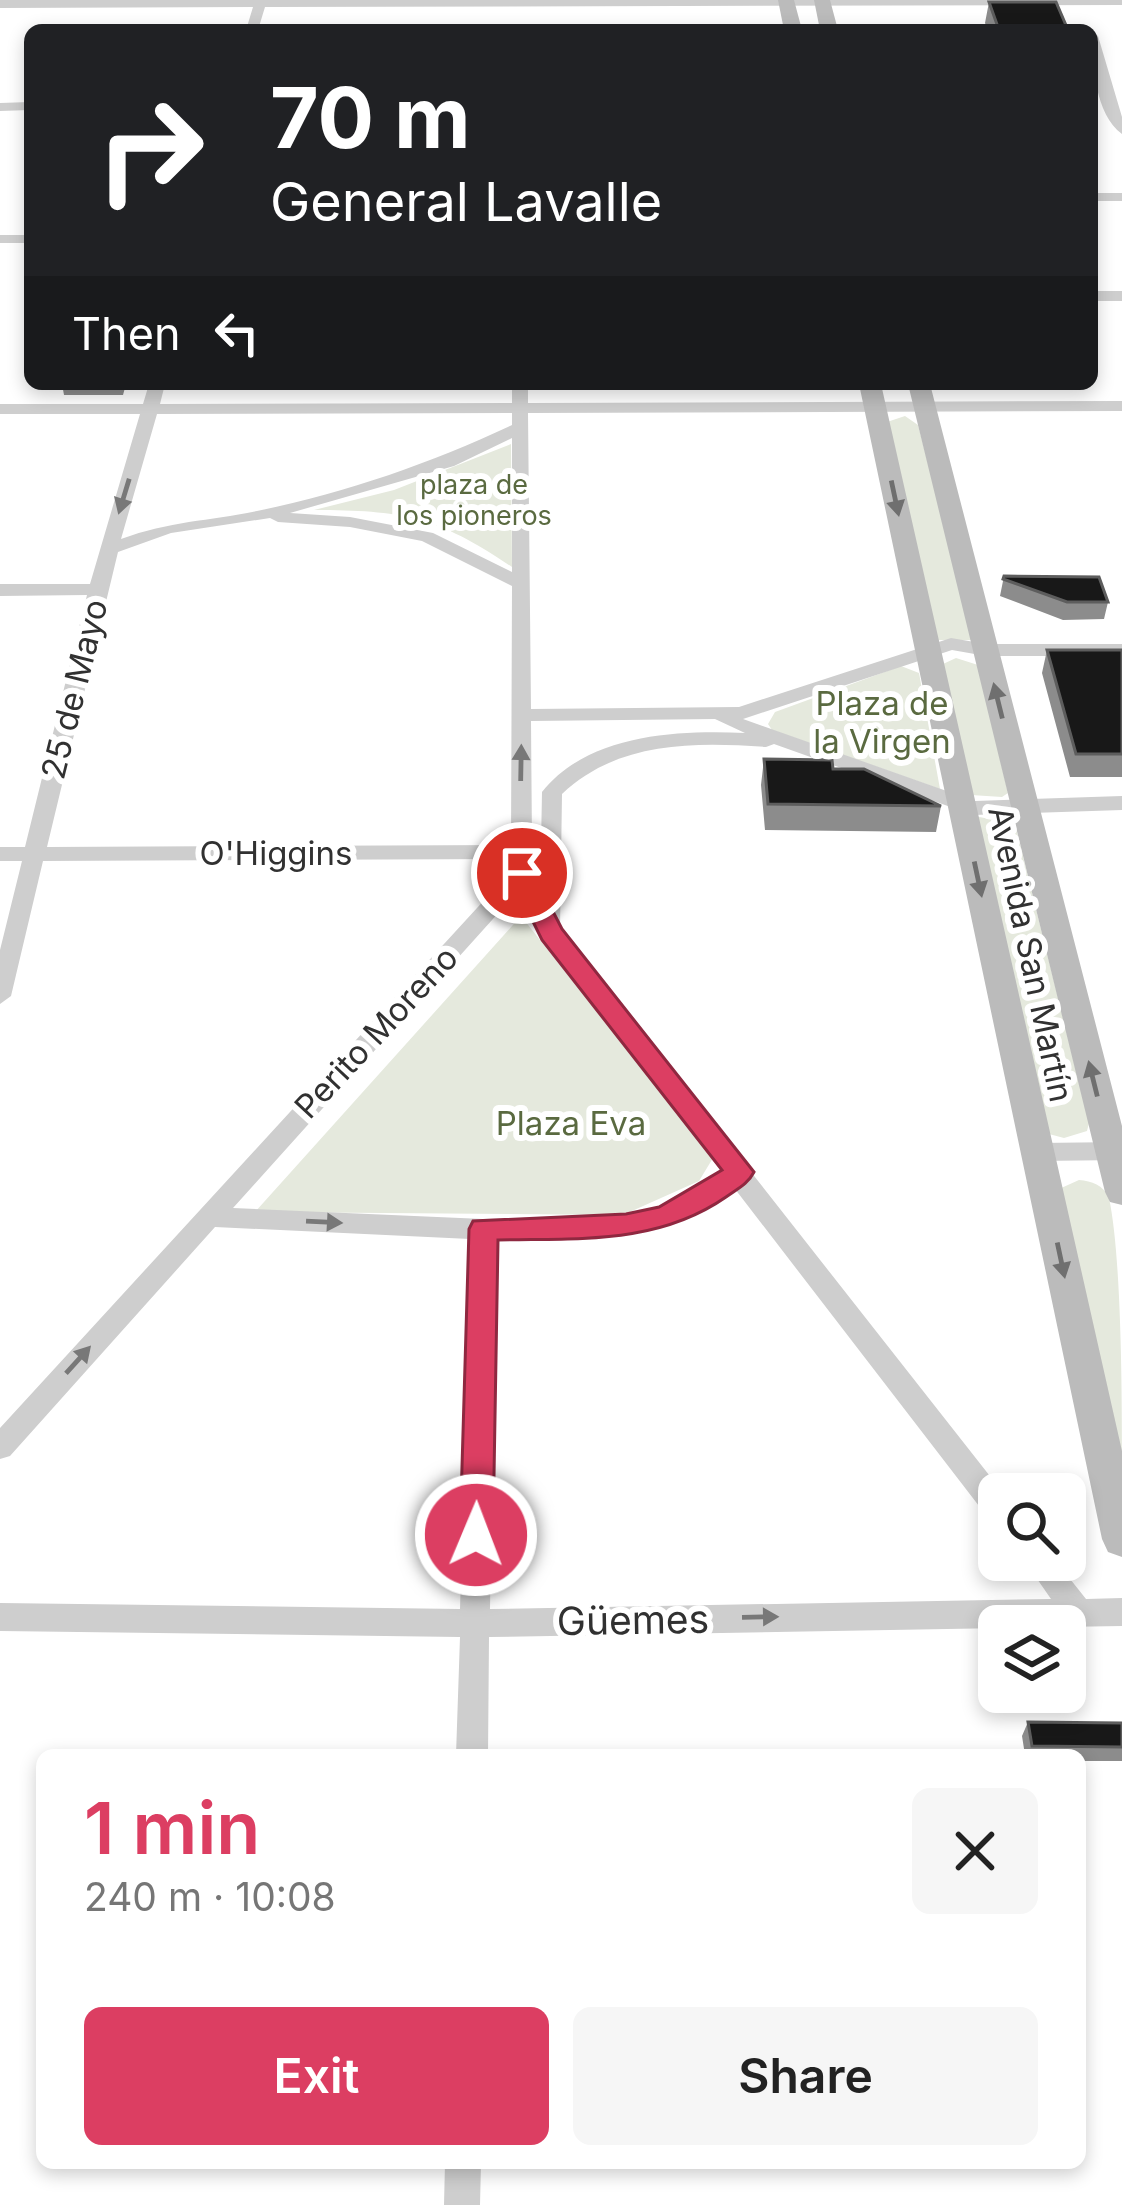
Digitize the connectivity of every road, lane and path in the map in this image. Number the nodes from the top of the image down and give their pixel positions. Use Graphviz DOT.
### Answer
graph roads {
  1 [pos="1083,0"];
  2 [pos="786,1"];
  3 [pos="822,1"];
  4 [pos="1122,1"];
  5 [pos="261,2"];
  6 [pos="0,4"];
  7 [pos="529,7"];
  8 [pos="1098,63"];
  9 [pos="1107,102"];
  10 [pos="1122,130"];
  11 [pos="155,390"];
  12 [pos="873,395"];
  13 [pos="921,395"];
  14 [pos="520,406"];
  15 [pos="1122,406"];
  16 [pos="0,409"];
  17 [pos="150,410"];
  18 [pos="258,516"];
  19 [pos="109,549"];
  20 [pos="521,584"];
  21 [pos="98,589"];
  22 [pos="0,590"];
  23 [pos="928,650"];
  24 [pos="986,650"];
  25 [pos="1122,650"];
  26 [pos="521,715"];
  27 [pos="717,717"];
  28 [pos="800,744"];
  29 [pos="1122,802"];
  30 [pos="962,804"];
  31 [pos="1024,805"];
  32 [pos="551,852"];
  33 [pos="0,854"];
  34 [pos="34,854"];
  35 [pos="521,863"];
  36 [pos="551,934"];
  37 [pos="0,996"];
  38 [pos="1038,1151"];
  39 [pos="1117,1151"];
  40 [pos="740,1172"];
  41 [pos="1122,1192"];
  42 [pos="207,1216"];
  43 [pos="483,1229"];
  44 [pos="0,1447"];
  45 [pos="978,1483"];
  46 [pos="1122,1539"];
  47 [pos="1054,1581"];
  48 [pos="1072,1605"];
  49 [pos="1086,1611"];
  50 [pos="1122,1612"];
  51 [pos="978,1613"];
  52 [pos="0,1617"];
  53 [pos="475,1623"];
  54 [pos="472,1749"];
  55 [pos="463,2169"];
  56 [pos="462,2205"];
  1 -- 3 [label="street"];
  1 -- 4 [label="street"];
  2 -- 3 [label="street"];
  2 -- 7 [label="street"];
  5 -- 6 [label="street"];
  5 -- 7 [label="street"];
  8 -- 9 [label="street"];
  9 -- 10 [label="street"];
  11 -- 17 [label="street, 25 de Mayo"];
  12 -- 13 [label="street"];
  12 -- 14 [label="street"];
  12 -- 23 [label="main road, Avenida San Martín, one-way"];
  13 -- 15 [label="street"];
  13 -- 24 [label="main road, Avenida San Martín"];
  14 -- 17 [label="street"];
  14 -- 18 [label="street"];
  14 -- 20 [label="street"];
  16 -- 17 [label="street"];
  17 -- 19 [label="street, 25 de Mayo, one-way"];
  18 -- 19 [label="street"];
  18 -- 20 [label="street"];
  19 -- 21 [label="street, 25 de Mayo"];
  20 -- 26 [label="street"];
  21 -- 22 [label="street"];
  21 -- 34 [label="street, 25 de Mayo"];
  23 -- 24 [label="street"];
  23 -- 27 [label="street"];
  23 -- 30 [label="main road, Avenida San Martín"];
  24 -- 25 [label="street"];
  31 -- 24 [label="main road, Avenida San Martín, one-way"];
  26 -- 27 [label="street"];
  35 -- 26 [label="street, one-way"];
  27 -- 28 [label="street"];
  28 -- 30 [label="street"];
  28 -- 32 [label="street"];
  29 -- 31 [label="street"];
  30 -- 31 [label="street"];
  30 -- 38 [label="main road, Avenida San Martín, one-way"];
  39 -- 31 [label="main road, Avenida San Martín, one-way"];
  32 -- 35 [label="street, O'Higgins"];
  32 -- 36 [label="street"];
  33 -- 34 [label="street, O'Higgins"];
  34 -- 35 [label="street, O'Higgins"];
  34 -- 37 [label="street, 25 de Mayo"];
  35 -- 36 [label="street"];
  35 -- 42 [label="street, Perito Moreno"];
  36 -- 40 [label="street"];
  38 -- 39 [label="street"];
  38 -- 46 [label="main road, Avenida San Martín, one-way"];
  39 -- 41 [label="main road, Avenida San Martín"];
  40 -- 43 [label="street"];
  40 -- 45 [label="street"];
  42 -- 43 [label="street, one-way"];
  44 -- 42 [label="street, Perito Moreno, one-way"];
  43 -- 53 [label="street"];
  47 -- 48 [label="street"];
  49 -- 50 [label="street, Güemes"];
  53 -- 51 [label="street, Güemes, one-way"];
  52 -- 53 [label="street, Güemes"];
  53 -- 54 [label="street"];
  55 -- 56 [label="street"];
}
